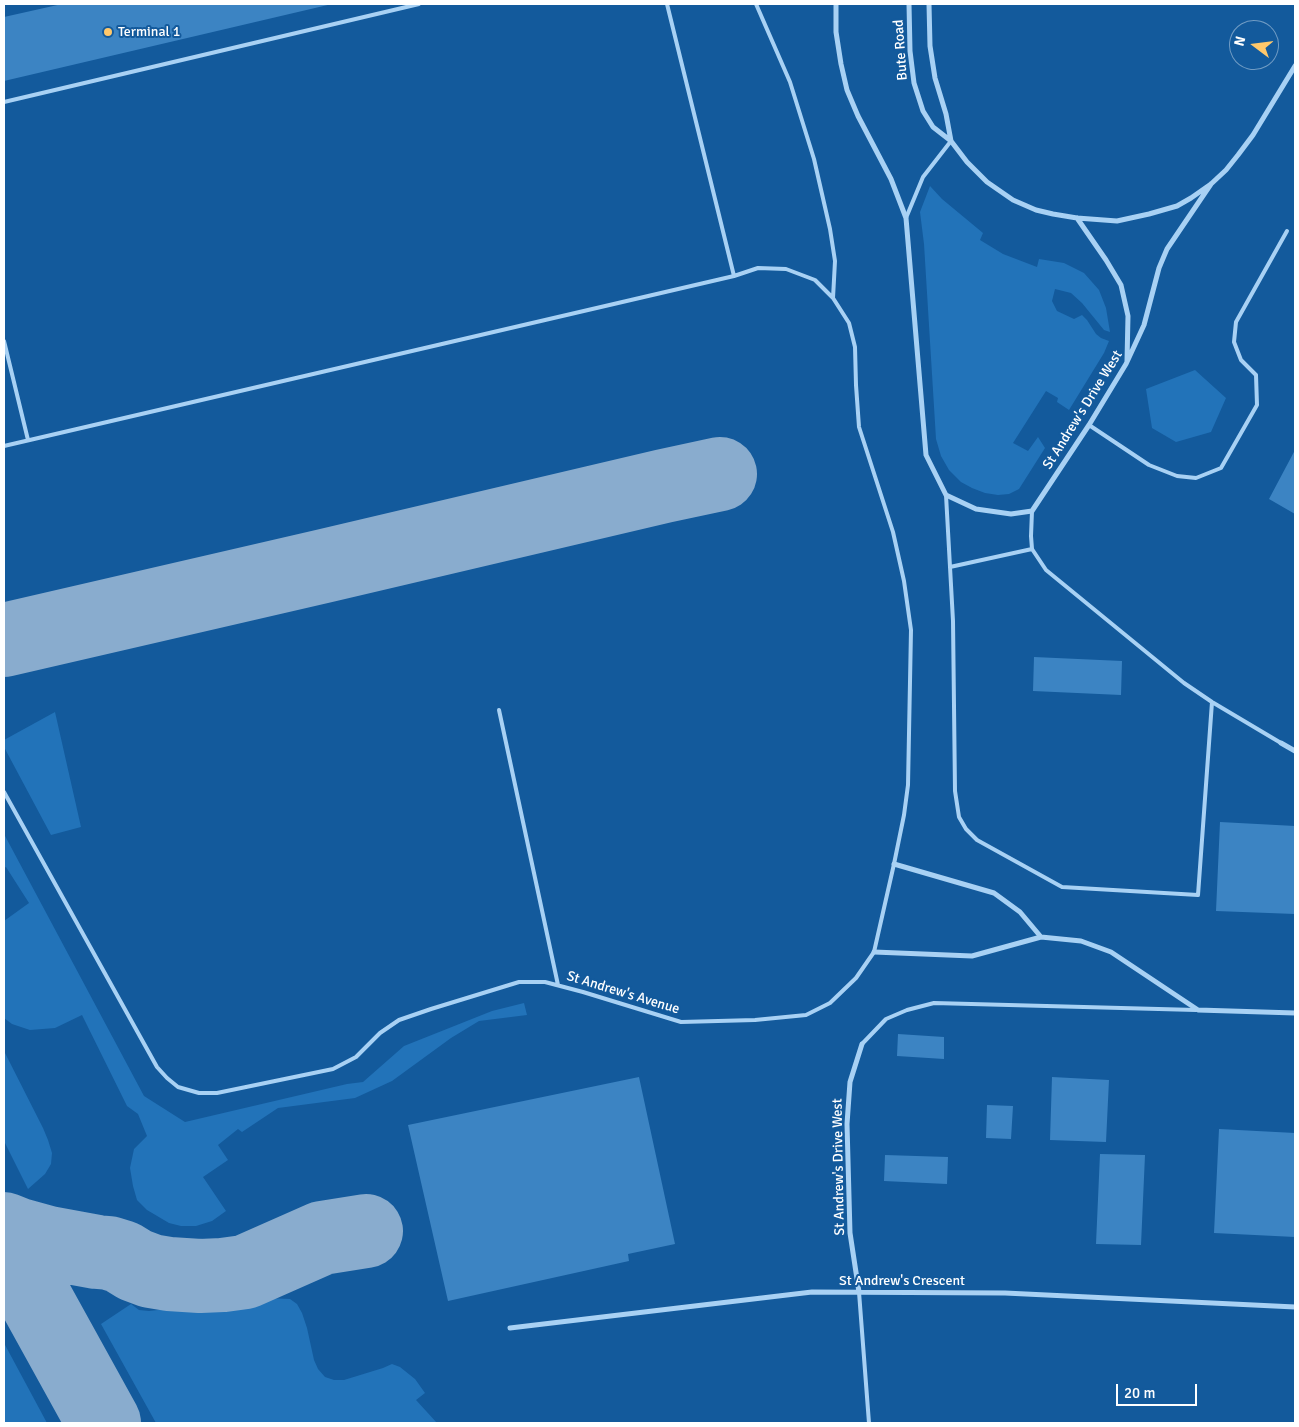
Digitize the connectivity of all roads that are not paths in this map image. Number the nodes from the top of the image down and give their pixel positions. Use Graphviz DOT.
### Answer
graph roads {
  1 [pos="419,4"];
  2 [pos="667,4"];
  3 [pos="756,4"];
  4 [pos="836,4"];
  5 [pos="909,4"];
  6 [pos="929,4"];
  7 [pos="1295,66"];
  8 [pos="4,102"];
  9 [pos="951,142"];
  10 [pos="1211,184"];
  11 [pos="906,218"];
  12 [pos="1077,218"];
  13 [pos="1287,231"];
  14 [pos="734,276"];
  15 [pos="833,298"];
  16 [pos="4,341"];
  17 [pos="1126,364"];
  18 [pos="1089,425"];
  19 [pos="28,440"];
  20 [pos="4,446"];
  21 [pos="946,495"];
  22 [pos="1032,511"];
  23 [pos="1032,549"];
  24 [pos="950,567"];
  25 [pos="1212,702"];
  26 [pos="499,710"];
  27 [pos="1281,743"];
  28 [pos="1295,751"];
  29 [pos="4,792"];
  30 [pos="894,864"];
  31 [pos="1041,937"];
  32 [pos="874,952"];
  33 [pos="558,986"];
  34 [pos="1198,1010"];
  35 [pos="1295,1013"];
  36 [pos="862,1044"];
  37 [pos="859,1292"];
  38 [pos="1295,1307"];
  39 [pos="510,1328"];
  40 [pos="869,1423"];
  1 -- 8 [label="lane"];
  2 -- 14 [label="lane"];
  3 -- 15 [label="lane"];
  4 -- 11 [label="street"];
  5 -- 9 [label="street, Bute Road"];
  6 -- 9 [label="street, Bute Road"];
  7 -- 10 [label="street, St Andrew's Drive West"];
  9 -- 11 [label="lane"];
  9 -- 12 [label="street, Bute Road"];
  10 -- 12 [label="street, St Andrew's Drive West"];
  10 -- 17 [label="street, St Andrew's Drive West"];
  11 -- 21 [label="street"];
  12 -- 17 [label="street"];
  13 -- 18 [label="lane"];
  14 -- 15 [label="lane"];
  14 -- 19 [label="lane"];
  15 -- 30 [label="lane"];
  16 -- 19 [label="lane"];
  17 -- 18 [label="street, St Andrew's Drive West"];
  18 -- 22 [label="street, St Andrew's Drive West"];
  19 -- 20 [label="lane"];
  21 -- 22 [label="street"];
  21 -- 24 [label="lane"];
  22 -- 23 [label="lane"];
  23 -- 24 [label="lane"];
  23 -- 25 [label="lane"];
  24 -- 25 [label="lane"];
  25 -- 27 [label="lane"];
  26 -- 33 [label="lane"];
  27 -- 28 [label="street"];
  29 -- 33 [label="lane, St Andrew's Avenue"];
  30 -- 31 [label="street"];
  30 -- 32 [label="lane"];
  31 -- 32 [label="street"];
  31 -- 34 [label="street"];
  32 -- 33 [label="lane, St Andrew's Avenue"];
  34 -- 35 [label="street"];
  34 -- 36 [label="lane"];
  36 -- 37 [label="street, St Andrew's Drive West"];
  37 -- 38 [label="street, St Andrew's Crescent"];
  37 -- 39 [label="street, St Andrew's Crescent"];
  37 -- 40 [label="lane"];
}
